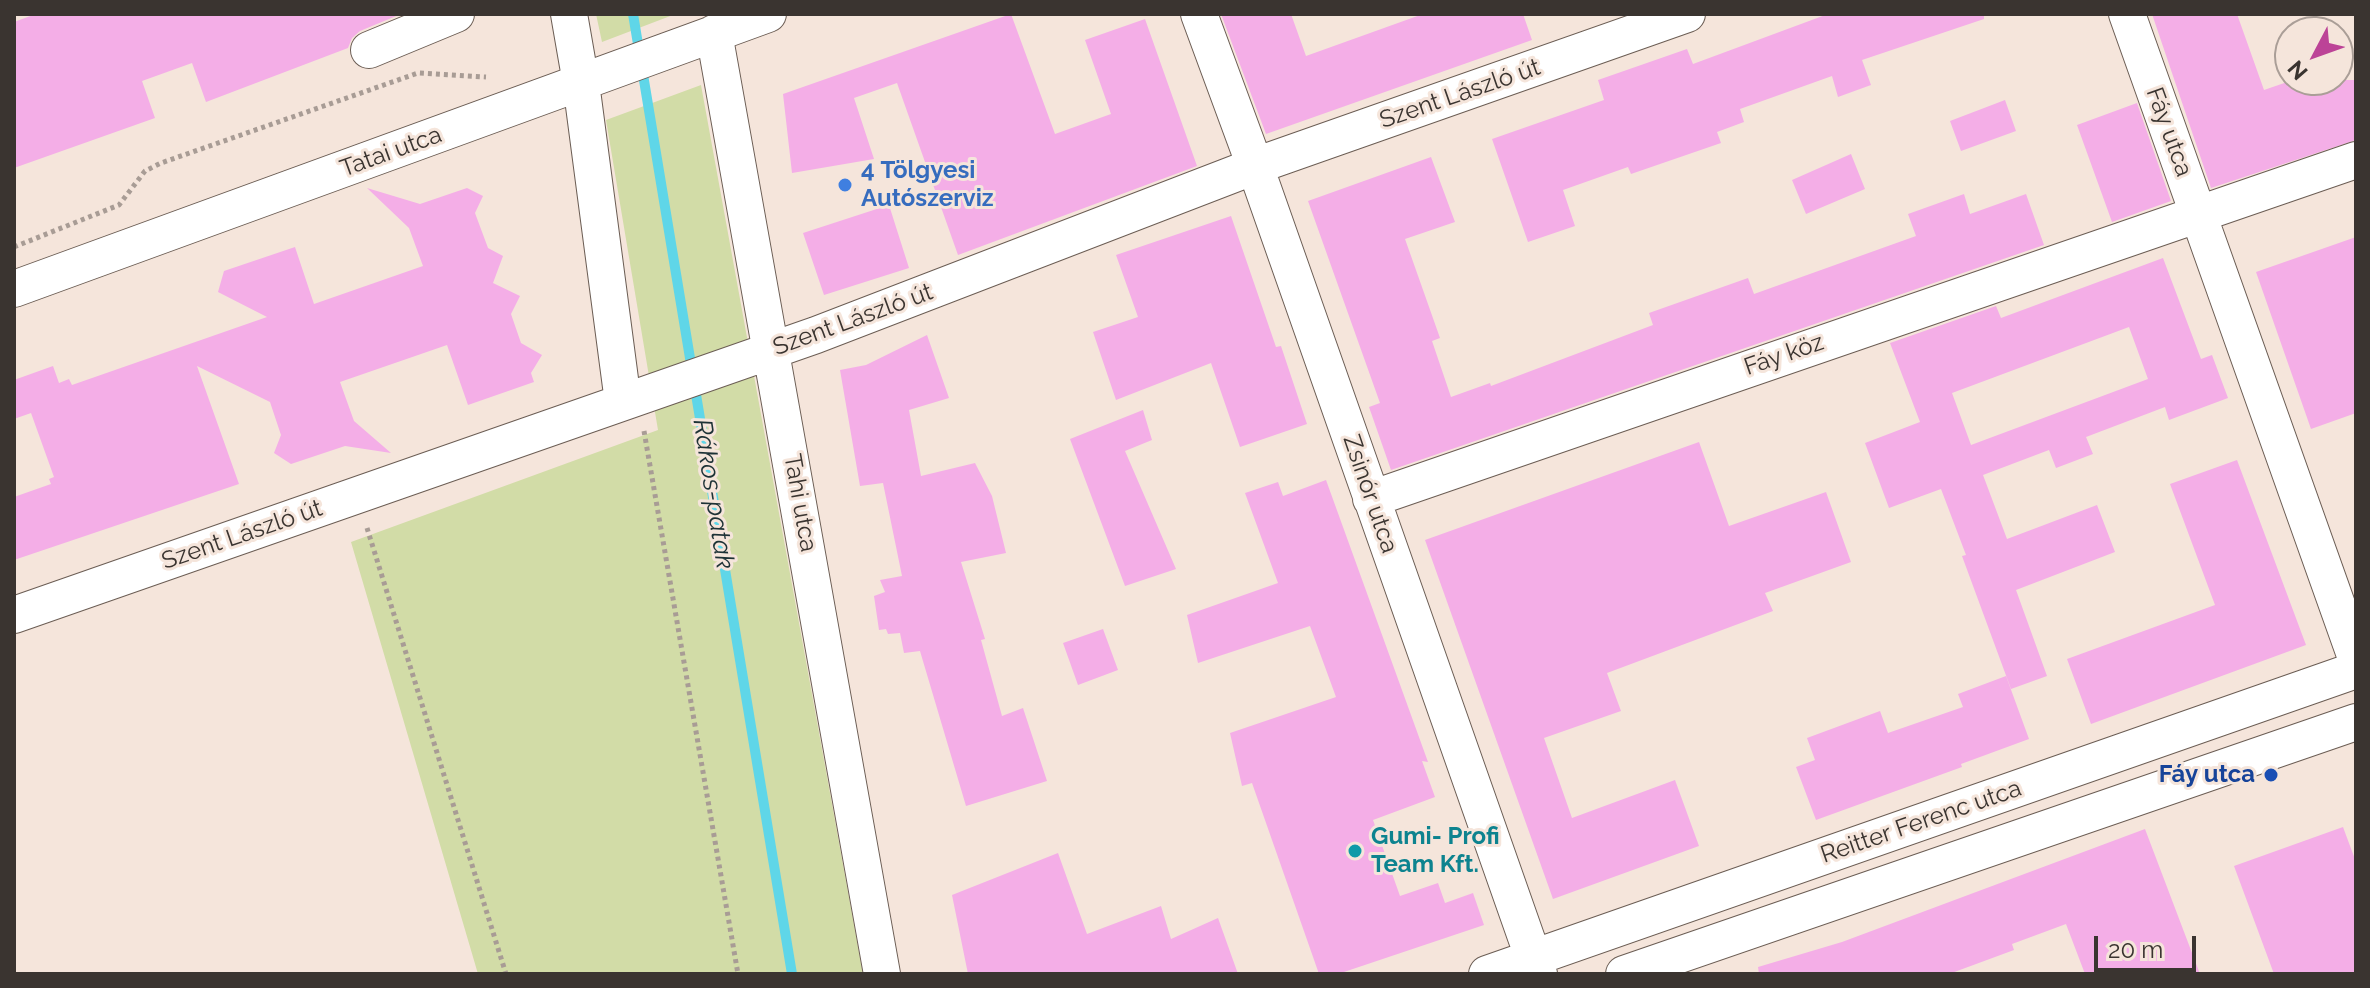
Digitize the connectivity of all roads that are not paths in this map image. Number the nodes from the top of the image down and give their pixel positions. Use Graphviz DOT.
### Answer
graph roads {
  1 [pos="456,14"];
  2 [pos="569,14"];
  3 [pos="768,14"];
  4 [pos="1199,14"];
  5 [pos="1687,14"];
  6 [pos="2127,14"];
  7 [pos="697,33"];
  8 [pos="369,50"];
  9 [pos="581,83"];
  10 [pos="2356,160"];
  11 [pos="1255,166"];
  12 [pos="2197,212"];
  13 [pos="14,289"];
  14 [pos="758,355"];
  15 [pos="631,399"];
  16 [pos="1371,499"];
  17 [pos="14,615"];
  18 [pos="2356,658"];
  19 [pos="2356,670"];
  20 [pos="2356,722"];
  21 [pos="1536,966"];
  22 [pos="882,974"];
  23 [pos="1487,974"];
  24 [pos="1624,974"];
  1 -- 8 [label="street"];
  2 -- 9 [label="street"];
  3 -- 7 [label="street, Tatai utca"];
  4 -- 11 [label="street, Zsinór utca"];
  5 -- 11 [label="street, Szent László út"];
  6 -- 12 [label="street, Fáy utca"];
  7 -- 9 [label="street, Tatai utca"];
  7 -- 14 [label="street, Tahi utca"];
  9 -- 13 [label="street, Tatai utca"];
  9 -- 15 [label="street"];
  10 -- 12 [label="street, Fáy köz"];
  11 -- 14 [label="street, Szent László út"];
  11 -- 16 [label="street, Zsinór utca"];
  12 -- 16 [label="street, Fáy köz"];
  12 -- 18 [label="street, Fáy utca"];
  14 -- 15 [label="street, Szent László út"];
  14 -- 22 [label="street, Tahi utca"];
  15 -- 17 [label="street, Szent László út"];
  16 -- 21 [label="street, Zsinór utca"];
  19 -- 21 [label="street, Reitter Ferenc utca"];
  20 -- 24 [label="street, Reitter Ferenc utca"];
  21 -- 23 [label="street, Reitter Ferenc utca"];
}
